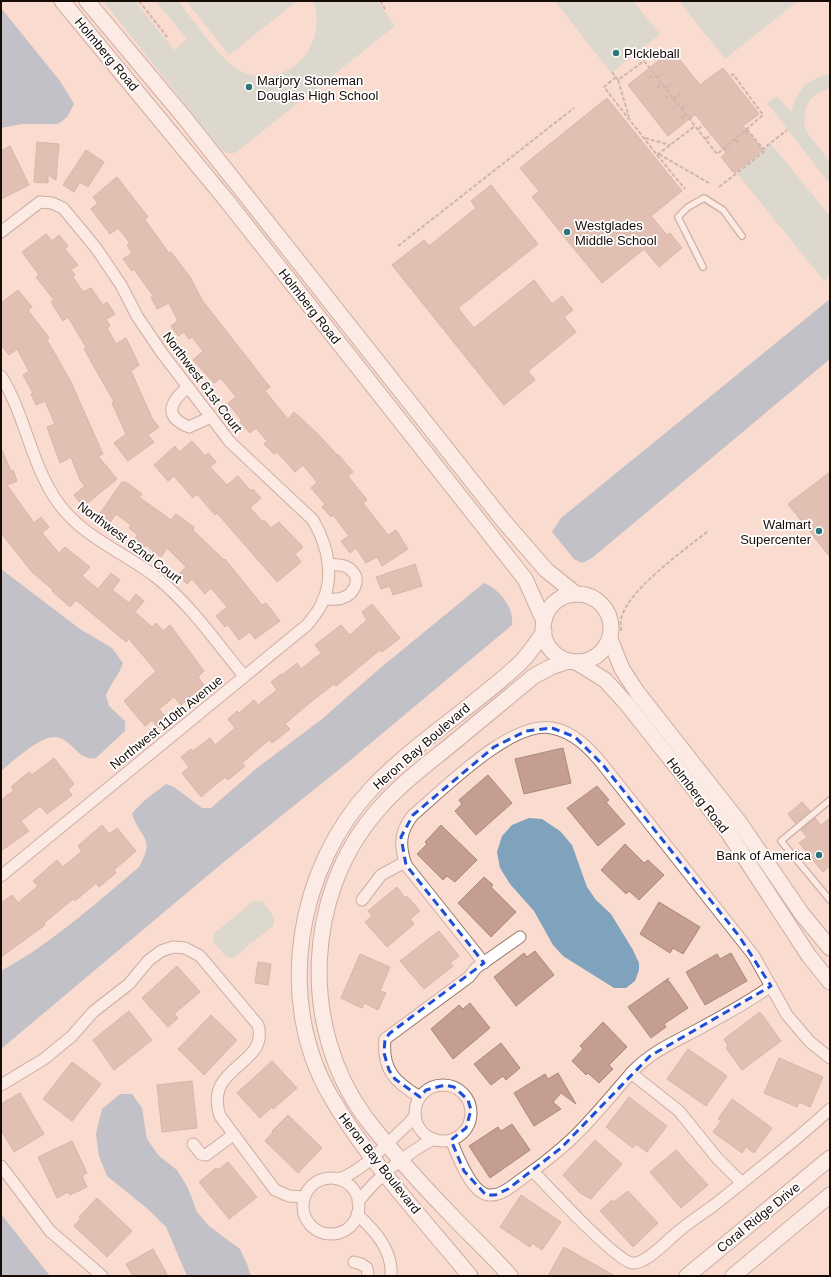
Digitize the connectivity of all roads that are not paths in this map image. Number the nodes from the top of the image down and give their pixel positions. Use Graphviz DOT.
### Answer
graph roads {
  1 [pos="62,1"];
  2 [pos="87,1"];
  3 [pos="1,232"];
  4 [pos="742,236"];
  5 [pos="703,267"];
  6 [pos="1,376"];
  7 [pos="188,387"];
  8 [pos="211,417"];
  9 [pos="328,564"];
  10 [pos="328,576"];
  11 [pos="576,594"];
  12 [pos="323,599"];
  13 [pos="544,626"];
  14 [pos="615,636"];
  15 [pos="573,662"];
  16 [pos="244,676"];
  17 [pos="830,800"];
  18 [pos="405,862"];
  19 [pos="1,876"];
  20 [pos="362,900"];
  21 [pos="830,900"];
  22 [pos="520,937"];
  23 [pos="830,948"];
  24 [pos="484,963"];
  25 [pos="830,982"];
  26 [pos="771,986"];
  27 [pos="830,1058"];
  28 [pos="631,1073"];
  29 [pos="1,1085"];
  30 [pos="420,1097"];
  31 [pos="830,1110"];
  32 [pos="415,1116"];
  33 [pos="233,1135"];
  34 [pos="434,1139"];
  35 [pos="451,1140"];
  36 [pos="386,1143"];
  37 [pos="193,1144"];
  38 [pos="372,1156"];
  39 [pos="830,1158"];
  40 [pos="402,1161"];
  41 [pos="1,1166"];
  42 [pos="533,1171"];
  43 [pos="386,1174"];
  44 [pos="339,1179"];
  45 [pos="741,1182"];
  46 [pos="830,1195"];
  47 [pos="304,1197"];
  48 [pos="358,1202"];
  49 [pos="357,1214"];
  50 [pos="354,1262"];
  51 [pos="102,1276"];
  52 [pos="368,1276"];
  53 [pos="390,1276"];
  54 [pos="470,1276"];
  55 [pos="510,1276"];
  56 [pos="687,1276"];
  57 [pos="733,1276"];
  1 -- 13 [label="street, Holmberg Road"];
  2 -- 11 [label="street, Holmberg Road"];
  3 -- 7 [label="street, Northwest 61st Court"];
  4 -- 5 [label="lane"];
  6 -- 16 [label="street, Northwest 62nd Court"];
  7 -- 8 [label="street, Northwest 61st Court"];
  7 -- 8 [label="street"];
  8 -- 9 [label="street, Northwest 61st Court"];
  9 -- 10 [label="street, Northwest 61st Court"];
  9 -- 12 [label="street"];
  10 -- 12 [label="street, Northwest 110th Avenue"];
  11 -- 13 [label="street"];
  11 -- 14 [label="street"];
  12 -- 16 [label="street, Northwest 110th Avenue"];
  13 -- 15 [label="street"];
  13 -- 38 [label="street, Heron Bay Boulevard"];
  14 -- 15 [label="street"];
  14 -- 23 [label="street, Holmberg Road"];
  15 -- 25 [label="street, Holmberg Road"];
  15 -- 36 [label="street, Heron Bay Boulevard"];
  16 -- 19 [label="street, Northwest 110th Avenue"];
  17 -- 21 [label="lane"];
  18 -- 20 [label="street"];
  18 -- 24 [label="street"];
  18 -- 26 [label="street"];
  22 -- 24 [label="street"];
  24 -- 30 [label="street"];
  26 -- 27 [label="street"];
  26 -- 28 [label="street"];
  28 -- 42 [label="street"];
  28 -- 45 [label="street"];
  29 -- 33 [label="street"];
  30 -- 32 [label="street"];
  30 -- 35 [label="street"];
  31 -- 45 [label="street"];
  32 -- 34 [label="street"];
  32 -- 36 [label="street"];
  33 -- 37 [label="street"];
  33 -- 47 [label="street"];
  34 -- 35 [label="street"];
  34 -- 40 [label="street"];
  35 -- 42 [label="street"];
  36 -- 38 [label="street"];
  36 -- 40 [label="street, Heron Bay Boulevard"];
  38 -- 43 [label="street, Heron Bay Boulevard"];
  38 -- 44 [label="street"];
  39 -- 56 [label="street, Coral Ridge Drive"];
  40 -- 43 [label="street"];
  40 -- 55 [label="street, Heron Bay Boulevard"];
  41 -- 51 [label="street"];
  42 -- 45 [label="street"];
  43 -- 48 [label="street"];
  43 -- 54 [label="street, Heron Bay Boulevard"];
  44 -- 47 [label="street"];
  44 -- 48 [label="street"];
  46 -- 57 [label="street"];
  47 -- 49 [label="street"];
  48 -- 49 [label="street"];
  49 -- 53 [label="street"];
  50 -- 52 [label="street"];
}
